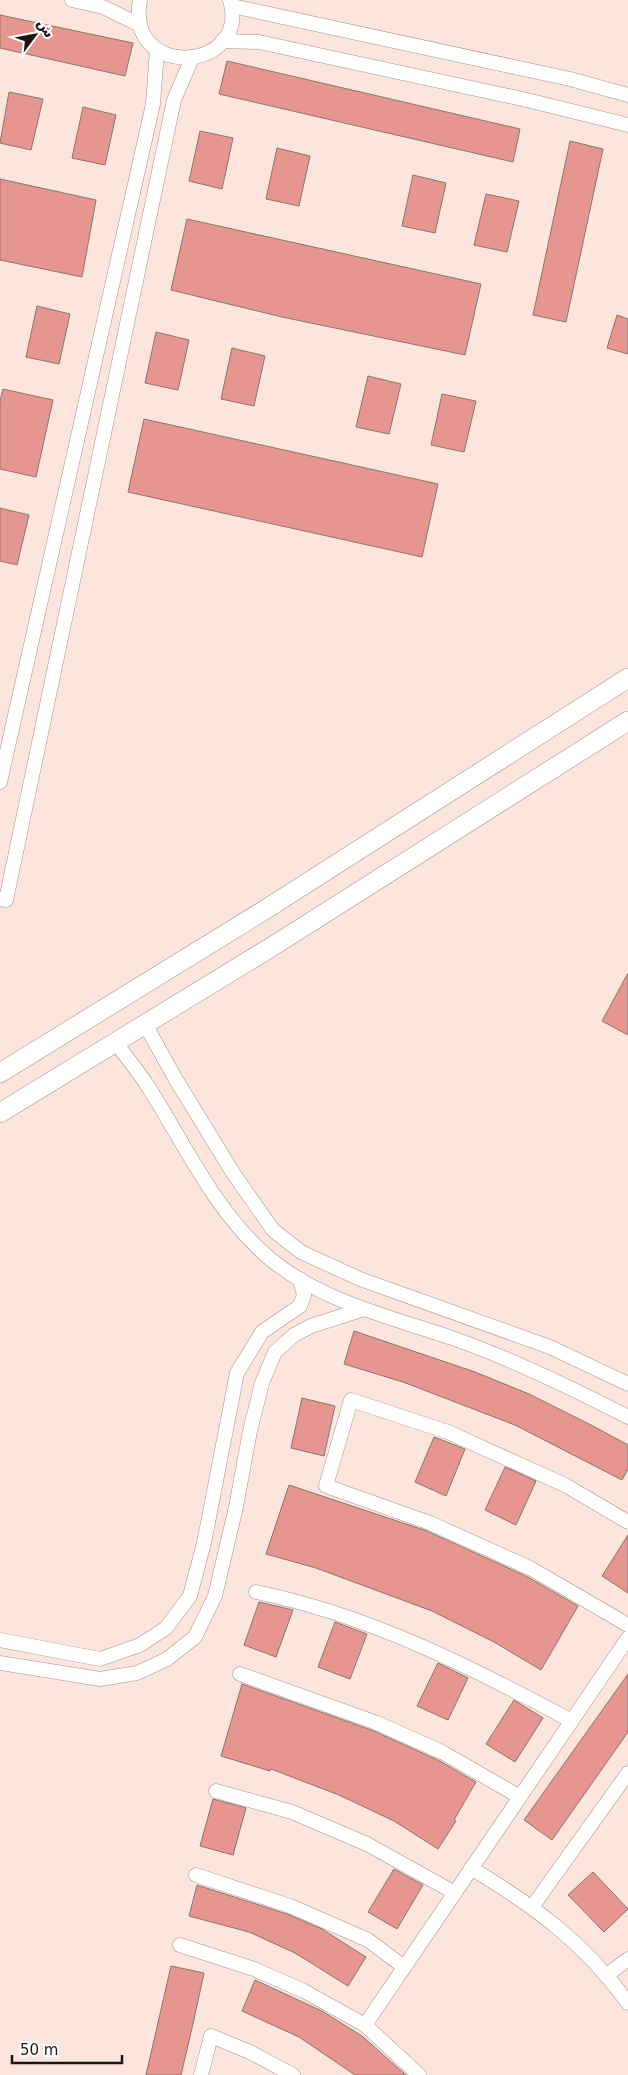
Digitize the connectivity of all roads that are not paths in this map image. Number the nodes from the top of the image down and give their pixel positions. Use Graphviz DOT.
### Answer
graph roads {
  1 [pos="72,0"];
  2 [pos="140,0"];
  3 [pos="231,3"];
  4 [pos="140,25"];
  5 [pos="222,41"];
  6 [pos="157,50"];
  7 [pos="192,58"];
  8 [pos="628,95"];
  9 [pos="628,125"];
  10 [pos="628,678"];
  11 [pos="628,721"];
  12 [pos="0,782"];
  13 [pos="0,899"];
  14 [pos="145,1024"];
  15 [pos="115,1042"];
  16 [pos="0,1073"];
  17 [pos="0,1113"];
  18 [pos="300,1279"];
  19 [pos="364,1309"];
  20 [pos="628,1384"];
  21 [pos="628,1417"];
  22 [pos="628,1522"];
  23 [pos="256,1592"];
  24 [pos="628,1625"];
  25 [pos="628,1638"];
  26 [pos="0,1640"];
  27 [pos="0,1663"];
  28 [pos="240,1674"];
  29 [pos="572,1721"];
  30 [pos="628,1773"];
  31 [pos="216,1791"];
  32 [pos="520,1797"];
  33 [pos="472,1868"];
  34 [pos="196,1875"];
  35 [pos="455,1893"];
  36 [pos="532,1907"];
  37 [pos="180,1945"];
  38 [pos="628,1959"];
  39 [pos="404,1967"];
  40 [pos="606,1976"];
  41 [pos="628,2003"];
  42 [pos="365,2025"];
  43 [pos="201,2075"];
  44 [pos="293,2075"];
  45 [pos="419,2075"];
  1 -- 4 [label="street"];
  2 -- 4 [label="street"];
  3 -- 5 [label="street"];
  3 -- 8 [label="street"];
  4 -- 6 [label="street"];
  5 -- 7 [label="street"];
  5 -- 9 [label="street"];
  6 -- 7 [label="street"];
  6 -- 12 [label="street"];
  7 -- 13 [label="street"];
  10 -- 16 [label="main road"];
  11 -- 14 [label="main road"];
  14 -- 15 [label="main road"];
  14 -- 20 [label="street"];
  15 -- 17 [label="main road"];
  15 -- 18 [label="street"];
  18 -- 19 [label="street"];
  18 -- 26 [label="street"];
  19 -- 21 [label="street"];
  19 -- 27 [label="street"];
  22 -- 24 [label="street"];
  23 -- 29 [label="street"];
  25 -- 29 [label="street"];
  28 -- 32 [label="street"];
  29 -- 32 [label="street"];
  30 -- 36 [label="street"];
  31 -- 35 [label="street"];
  32 -- 33 [label="street"];
  33 -- 35 [label="street"];
  33 -- 36 [label="street"];
  34 -- 39 [label="street"];
  35 -- 39 [label="street"];
  36 -- 40 [label="street"];
  37 -- 42 [label="street"];
  38 -- 40 [label="street"];
  39 -- 42 [label="street"];
  40 -- 41 [label="street"];
  42 -- 45 [label="street"];
  43 -- 44 [label="street"];
}
